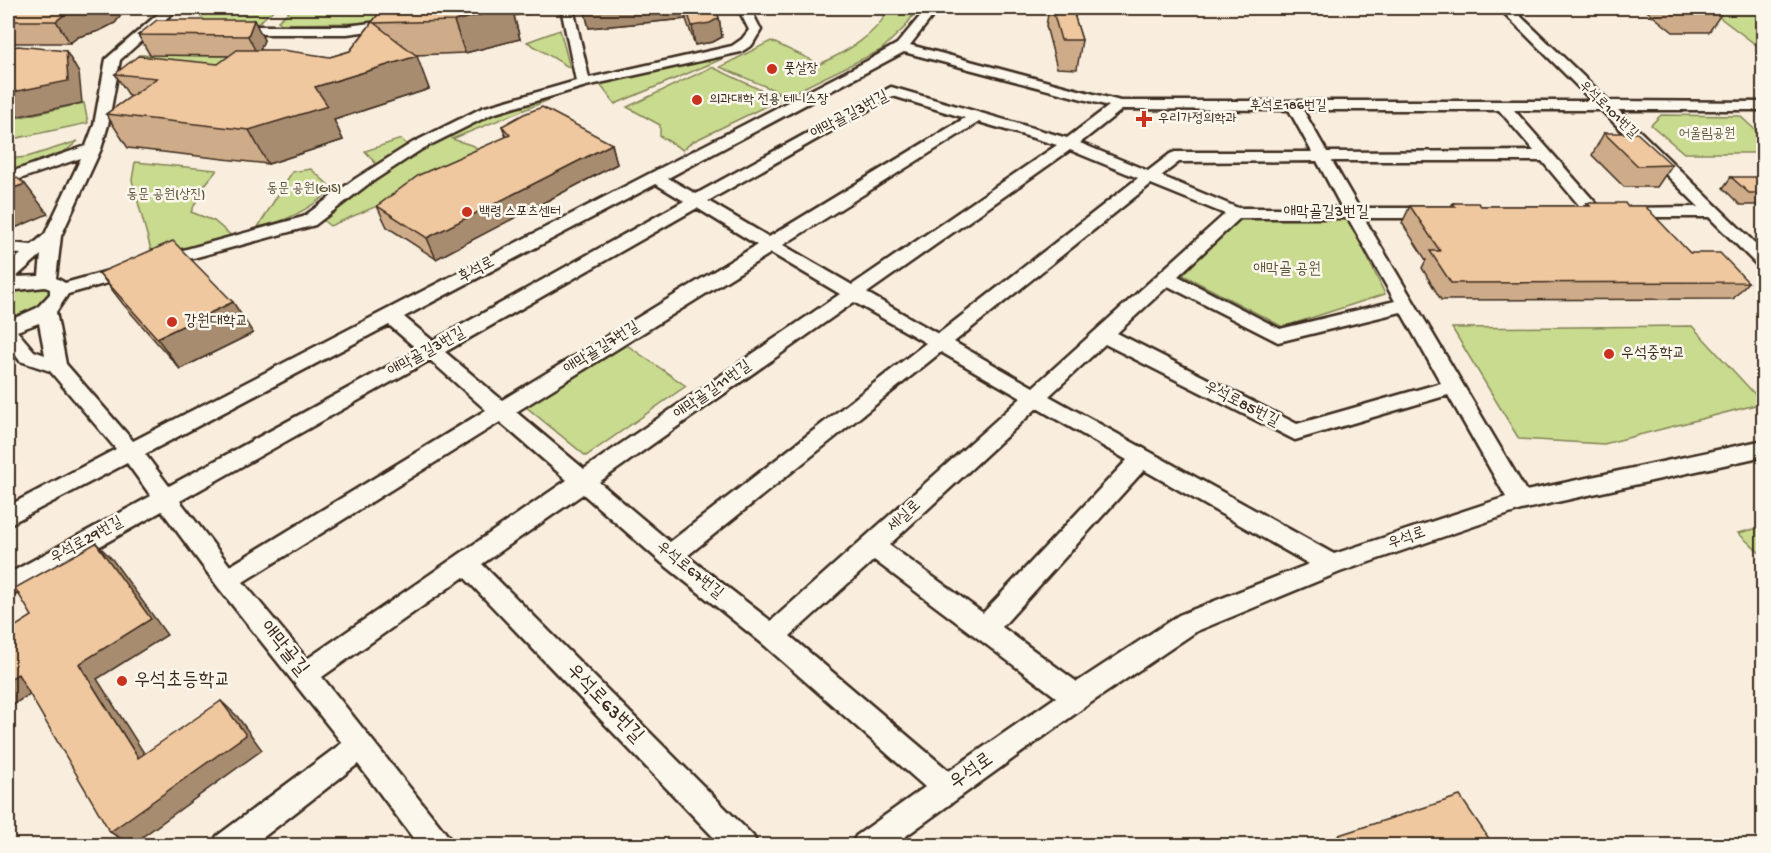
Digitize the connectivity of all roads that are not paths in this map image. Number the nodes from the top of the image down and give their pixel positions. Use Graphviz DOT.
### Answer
graph roads {
  1 [pos="532,8"];
  2 [pos="567,8"];
  3 [pos="744,8"];
  4 [pos="933,8"];
  5 [pos="1505,8"];
  6 [pos="170,9"];
  7 [pos="474,15"];
  8 [pos="411,22"];
  9 [pos="177,24"];
  10 [pos="217,30"];
  11 [pos="162,32"];
  12 [pos="136,40"];
  13 [pos="902,47"];
  14 [pos="848,76"];
  15 [pos="582,83"];
  16 [pos="891,91"];
  17 [pos="1120,105"];
  18 [pos="1294,106"];
  19 [pos="1503,106"];
  20 [pos="1603,106"];
  21 [pos="1764,106"];
  22 [pos="977,117"];
  23 [pos="1069,144"];
  24 [pos="93,149"];
  25 [pos="1545,156"];
  26 [pos="1322,157"];
  27 [pos="654,177"];
  28 [pos="8,178"];
  29 [pos="1148,178"];
  30 [pos="697,201"];
  31 [pos="1714,212"];
  32 [pos="1236,213"];
  33 [pos="1353,213"];
  34 [pos="1446,213"];
  35 [pos="1572,213"];
  36 [pos="1595,213"];
  37 [pos="52,236"];
  38 [pos="770,244"];
  39 [pos="8,248"];
  40 [pos="33,250"];
  41 [pos="1764,262"];
  42 [pos="8,275"];
  43 [pos="1167,278"];
  44 [pos="8,285"];
  45 [pos="53,286"];
  46 [pos="853,293"];
  47 [pos="1407,304"];
  48 [pos="46,310"];
  49 [pos="391,316"];
  50 [pos="8,327"];
  51 [pos="8,332"];
  52 [pos="1104,335"];
  53 [pos="942,343"];
  54 [pos="431,351"];
  55 [pos="57,366"];
  56 [pos="1454,386"];
  57 [pos="1036,396"];
  58 [pos="501,412"];
  59 [pos="1764,448"];
  60 [pos="130,451"];
  61 [pos="1141,459"];
  62 [pos="583,482"];
  63 [pos="166,496"];
  64 [pos="1520,501"];
  65 [pos="8,516"];
  66 [pos="873,546"];
  67 [pos="670,556"];
  68 [pos="466,562"];
  69 [pos="1332,565"];
  70 [pos="227,580"];
  71 [pos="8,586"];
  72 [pos="985,628"];
  73 [pos="772,636"];
  74 [pos="304,675"];
  75 [pos="1077,697"];
  76 [pos="361,745"];
  77 [pos="948,789"];
  78 [pos="227,846"];
  79 [pos="438,846"];
  80 [pos="743,846"];
  81 [pos="866,846"];
  1 -- 7 [label="street"];
  2 -- 15 [label="street"];
  3 -- 15 [label="street"];
  4 -- 13 [label="street, 후석로"];
  5 -- 20 [label="street, 우석로101번길"];
  6 -- 9 [label="street"];
  6 -- 12 [label="street"];
  8 -- 10 [label="street"];
  11 -- 12 [label="street"];
  12 -- 24 [label="street"];
  13 -- 14 [label="street, 후석로"];
  13 -- 17 [label="street, 후석로186번길"];
  14 -- 16 [label="street"];
  14 -- 27 [label="street, 후석로"];
  15 -- 45 [label="street"];
  16 -- 22 [label="street, 애막골길3번길"];
  16 -- 30 [label="street, 애막골길3번길"];
  17 -- 18 [label="street, 후석로186번길"];
  17 -- 23 [label="street, 애막골길11번길"];
  18 -- 19 [label="street, 후석로186번길"];
  18 -- 26 [label="street"];
  19 -- 20 [label="street, 후석로186번길"];
  19 -- 25 [label="street"];
  20 -- 21 [label="street, 후석로186번길"];
  20 -- 31 [label="street, 우석로101번길"];
  22 -- 23 [label="street, 애막골길3번길"];
  22 -- 38 [label="street, 애막골길7번길"];
  23 -- 29 [label="street, 애막골길3번길"];
  23 -- 46 [label="street, 애막골길11번길"];
  24 -- 28 [label="street"];
  24 -- 37 [label="street"];
  25 -- 26 [label="street"];
  25 -- 36 [label="street"];
  26 -- 29 [label="street"];
  26 -- 33 [label="street"];
  27 -- 30 [label="street"];
  27 -- 49 [label="street, 후석로"];
  29 -- 32 [label="street, 애막골길3번길"];
  29 -- 53 [label="street"];
  30 -- 38 [label="street"];
  30 -- 54 [label="street, 애막골길3번길"];
  31 -- 36 [label="street"];
  31 -- 41 [label="street, 우석로101번길"];
  32 -- 33 [label="street, 애막골길3번길"];
  32 -- 43 [label="street, 세실로"];
  33 -- 34 [label="street, 애막골길3번길"];
  33 -- 47 [label="street"];
  35 -- 36 [label="street"];
  37 -- 40 [label="street"];
  37 -- 45 [label="street"];
  38 -- 46 [label="street"];
  38 -- 58 [label="street, 애막골길7번길"];
  39 -- 40 [label="street"];
  40 -- 42 [label="street"];
  43 -- 47 [label="street"];
  43 -- 52 [label="street, 세실로"];
  44 -- 45 [label="street"];
  45 -- 48 [label="street"];
  46 -- 53 [label="street"];
  46 -- 62 [label="street, 애막골길11번길"];
  47 -- 56 [label="street"];
  48 -- 50 [label="street"];
  48 -- 55 [label="street"];
  49 -- 54 [label="street, 우석로67번길"];
  49 -- 60 [label="street, 후석로"];
  51 -- 55 [label="street"];
  52 -- 56 [label="street, 우석로85번길"];
  52 -- 57 [label="street, 세실로"];
  53 -- 57 [label="street"];
  53 -- 67 [label="street"];
  54 -- 58 [label="street, 우석로67번길"];
  54 -- 63 [label="street, 애막골길3번길"];
  55 -- 60 [label="street, 애막골길"];
  56 -- 64 [label="street"];
  57 -- 61 [label="street"];
  57 -- 66 [label="street, 세실로"];
  58 -- 62 [label="street, 우석로67번길"];
  58 -- 70 [label="street, 애막골길7번길"];
  59 -- 64 [label="street, 우석로"];
  60 -- 63 [label="street, 애막골길"];
  60 -- 65 [label="street, 후석로"];
  61 -- 69 [label="street"];
  61 -- 72 [label="street"];
  62 -- 67 [label="street, 우석로67번길"];
  62 -- 68 [label="street, 애막골길11번길"];
  63 -- 70 [label="street, 애막골길"];
  63 -- 71 [label="street, 우석로29번길"];
  64 -- 69 [label="street, 우석로"];
  66 -- 72 [label="street"];
  66 -- 73 [label="street, 세실로"];
  67 -- 73 [label="street, 우석로67번길"];
  68 -- 74 [label="street, 애막골길11번길"];
  68 -- 80 [label="street, 우석로63번길"];
  69 -- 75 [label="street, 우석로"];
  70 -- 74 [label="street, 애막골길"];
  72 -- 75 [label="street"];
  73 -- 77 [label="street, 우석로67번길"];
  74 -- 76 [label="street, 애막골길"];
  75 -- 77 [label="street, 우석로"];
  76 -- 78 [label="street"];
  76 -- 79 [label="street, 애막골길"];
  77 -- 81 [label="street, 우석로"];
}
